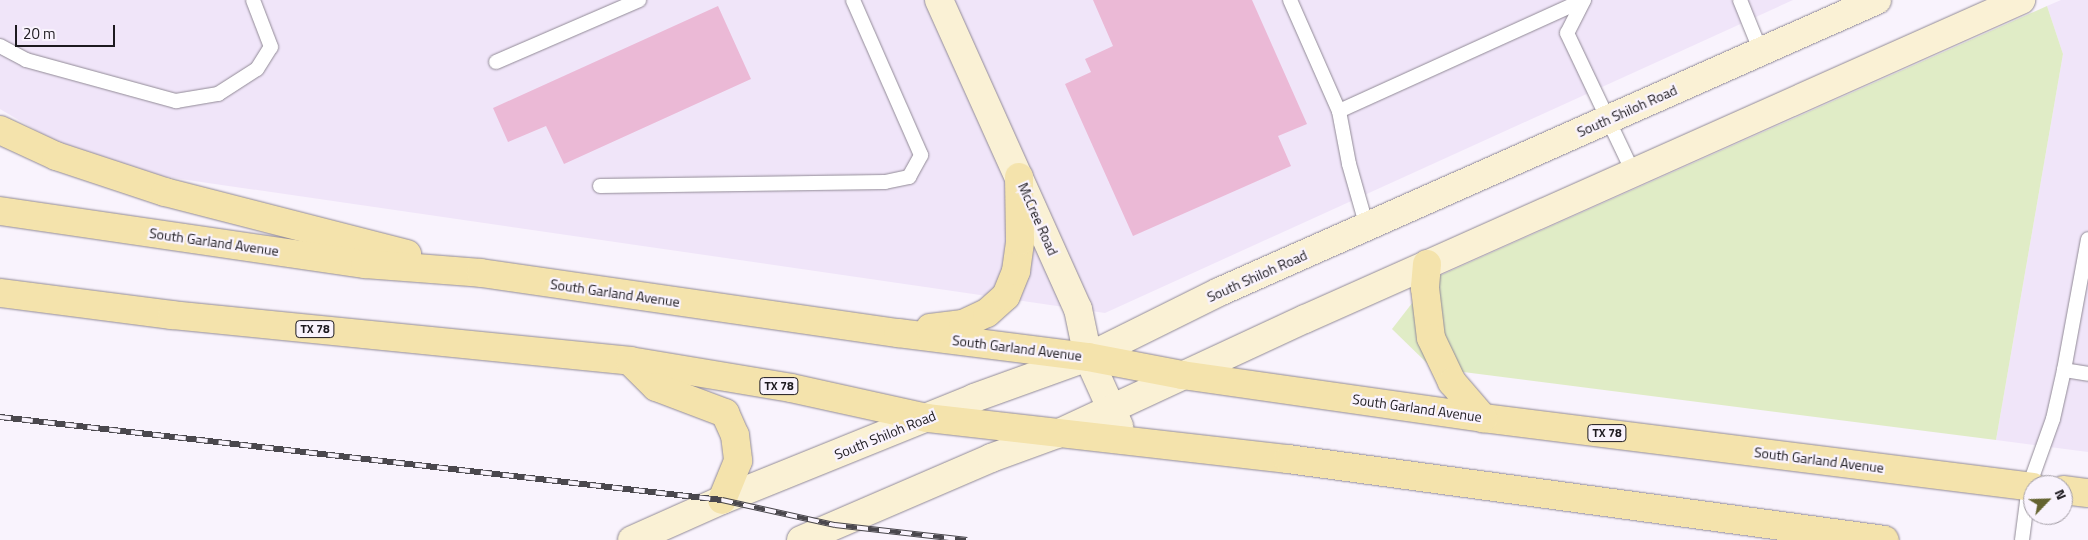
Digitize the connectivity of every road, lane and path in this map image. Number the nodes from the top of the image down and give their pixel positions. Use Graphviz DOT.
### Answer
graph roads {
  1 [pos="254,0"];
  2 [pos="639,0"];
  3 [pos="853,0"];
  4 [pos="939,0"];
  5 [pos="1290,0"];
  6 [pos="1584,0"];
  7 [pos="1740,0"];
  8 [pos="1877,0"];
  9 [pos="2021,0"];
  10 [pos="0,46"];
  11 [pos="1761,52"];
  12 [pos="496,62"];
  13 [pos="1339,111"];
  14 [pos="1606,120"];
  15 [pos="0,130"];
  16 [pos="1633,172"];
  17 [pos="1019,177"];
  18 [pos="600,186"];
  19 [pos="0,211"];
  20 [pos="1367,227"];
  21 [pos="2088,238"];
  22 [pos="1427,264"];
  23 [pos="481,273"];
  24 [pos="0,293"];
  25 [pos="898,333"];
  26 [pos="1088,357"];
  27 [pos="630,361"];
  28 [pos="2064,370"];
  29 [pos="2088,374"];
  30 [pos="1182,375"];
  31 [pos="1112,409"];
  32 [pos="927,418"];
  33 [pos="1483,418"];
  34 [pos="1057,434"];
  35 [pos="1126,441"];
  36 [pos="2035,475"];
  37 [pos="2023,485"];
  38 [pos="2073,492"];
  39 [pos="2088,494"];
  40 [pos="722,500"];
  41 [pos="2024,525"];
  42 [pos="632,540"];
  43 [pos="801,540"];
  44 [pos="1885,540"];
  45 [pos="2022,540"];
  1 -- 10 [label="lane"];
  2 -- 12 [label="lane"];
  3 -- 18 [label="lane"];
  4 -- 17 [label="main road, McCree Road"];
  5 -- 13 [label="lane"];
  6 -- 13 [label="lane"];
  6 -- 14 [label="lane"];
  7 -- 11 [label="lane"];
  8 -- 11 [label="main road, South Shiloh Road"];
  9 -- 16 [label="main road"];
  11 -- 14 [label="main road, South Shiloh Road"];
  13 -- 20 [label="lane"];
  14 -- 16 [label="lane"];
  14 -- 20 [label="main road, South Shiloh Road"];
  15 -- 23 [label="main road"];
  16 -- 22 [label="main road"];
  17 -- 25 [label="main road"];
  17 -- 26 [label="main road, McCree Road"];
  19 -- 23 [label="main road, South Garland Avenue / TX 78"];
  20 -- 26 [label="main road, South Shiloh Road"];
  21 -- 28 [label="lane"];
  22 -- 30 [label="main road"];
  22 -- 33 [label="main road"];
  23 -- 25 [label="main road, South Garland Avenue / TX 78"];
  24 -- 27 [label="main road, TX 78"];
  25 -- 26 [label="main road, South Garland Avenue / TX 78"];
  26 -- 30 [label="main road, South Garland Avenue / TX 78"];
  26 -- 31 [label="main road, McCree Road"];
  26 -- 32 [label="main road, South Shiloh Road"];
  27 -- 32 [label="main road, TX 78"];
  27 -- 40 [label="main road"];
  28 -- 29 [label="lane"];
  28 -- 36 [label="lane"];
  30 -- 31 [label="main road"];
  30 -- 33 [label="main road, South Garland Avenue / TX 78"];
  31 -- 34 [label="main road"];
  31 -- 35 [label="main road, McCree Road"];
  32 -- 34 [label="main road, TX 78"];
  32 -- 40 [label="main road, South Shiloh Road"];
  33 -- 37 [label="main road, South Garland Avenue / TX 78"];
  34 -- 35 [label="main road, TX 78"];
  34 -- 43 [label="main road"];
  35 -- 44 [label="main road, TX 78"];
  38 -- 39 [label="main road"];
  40 -- 42 [label="main road, South Shiloh Road"];
  41 -- 45 [label="lane"];
}
